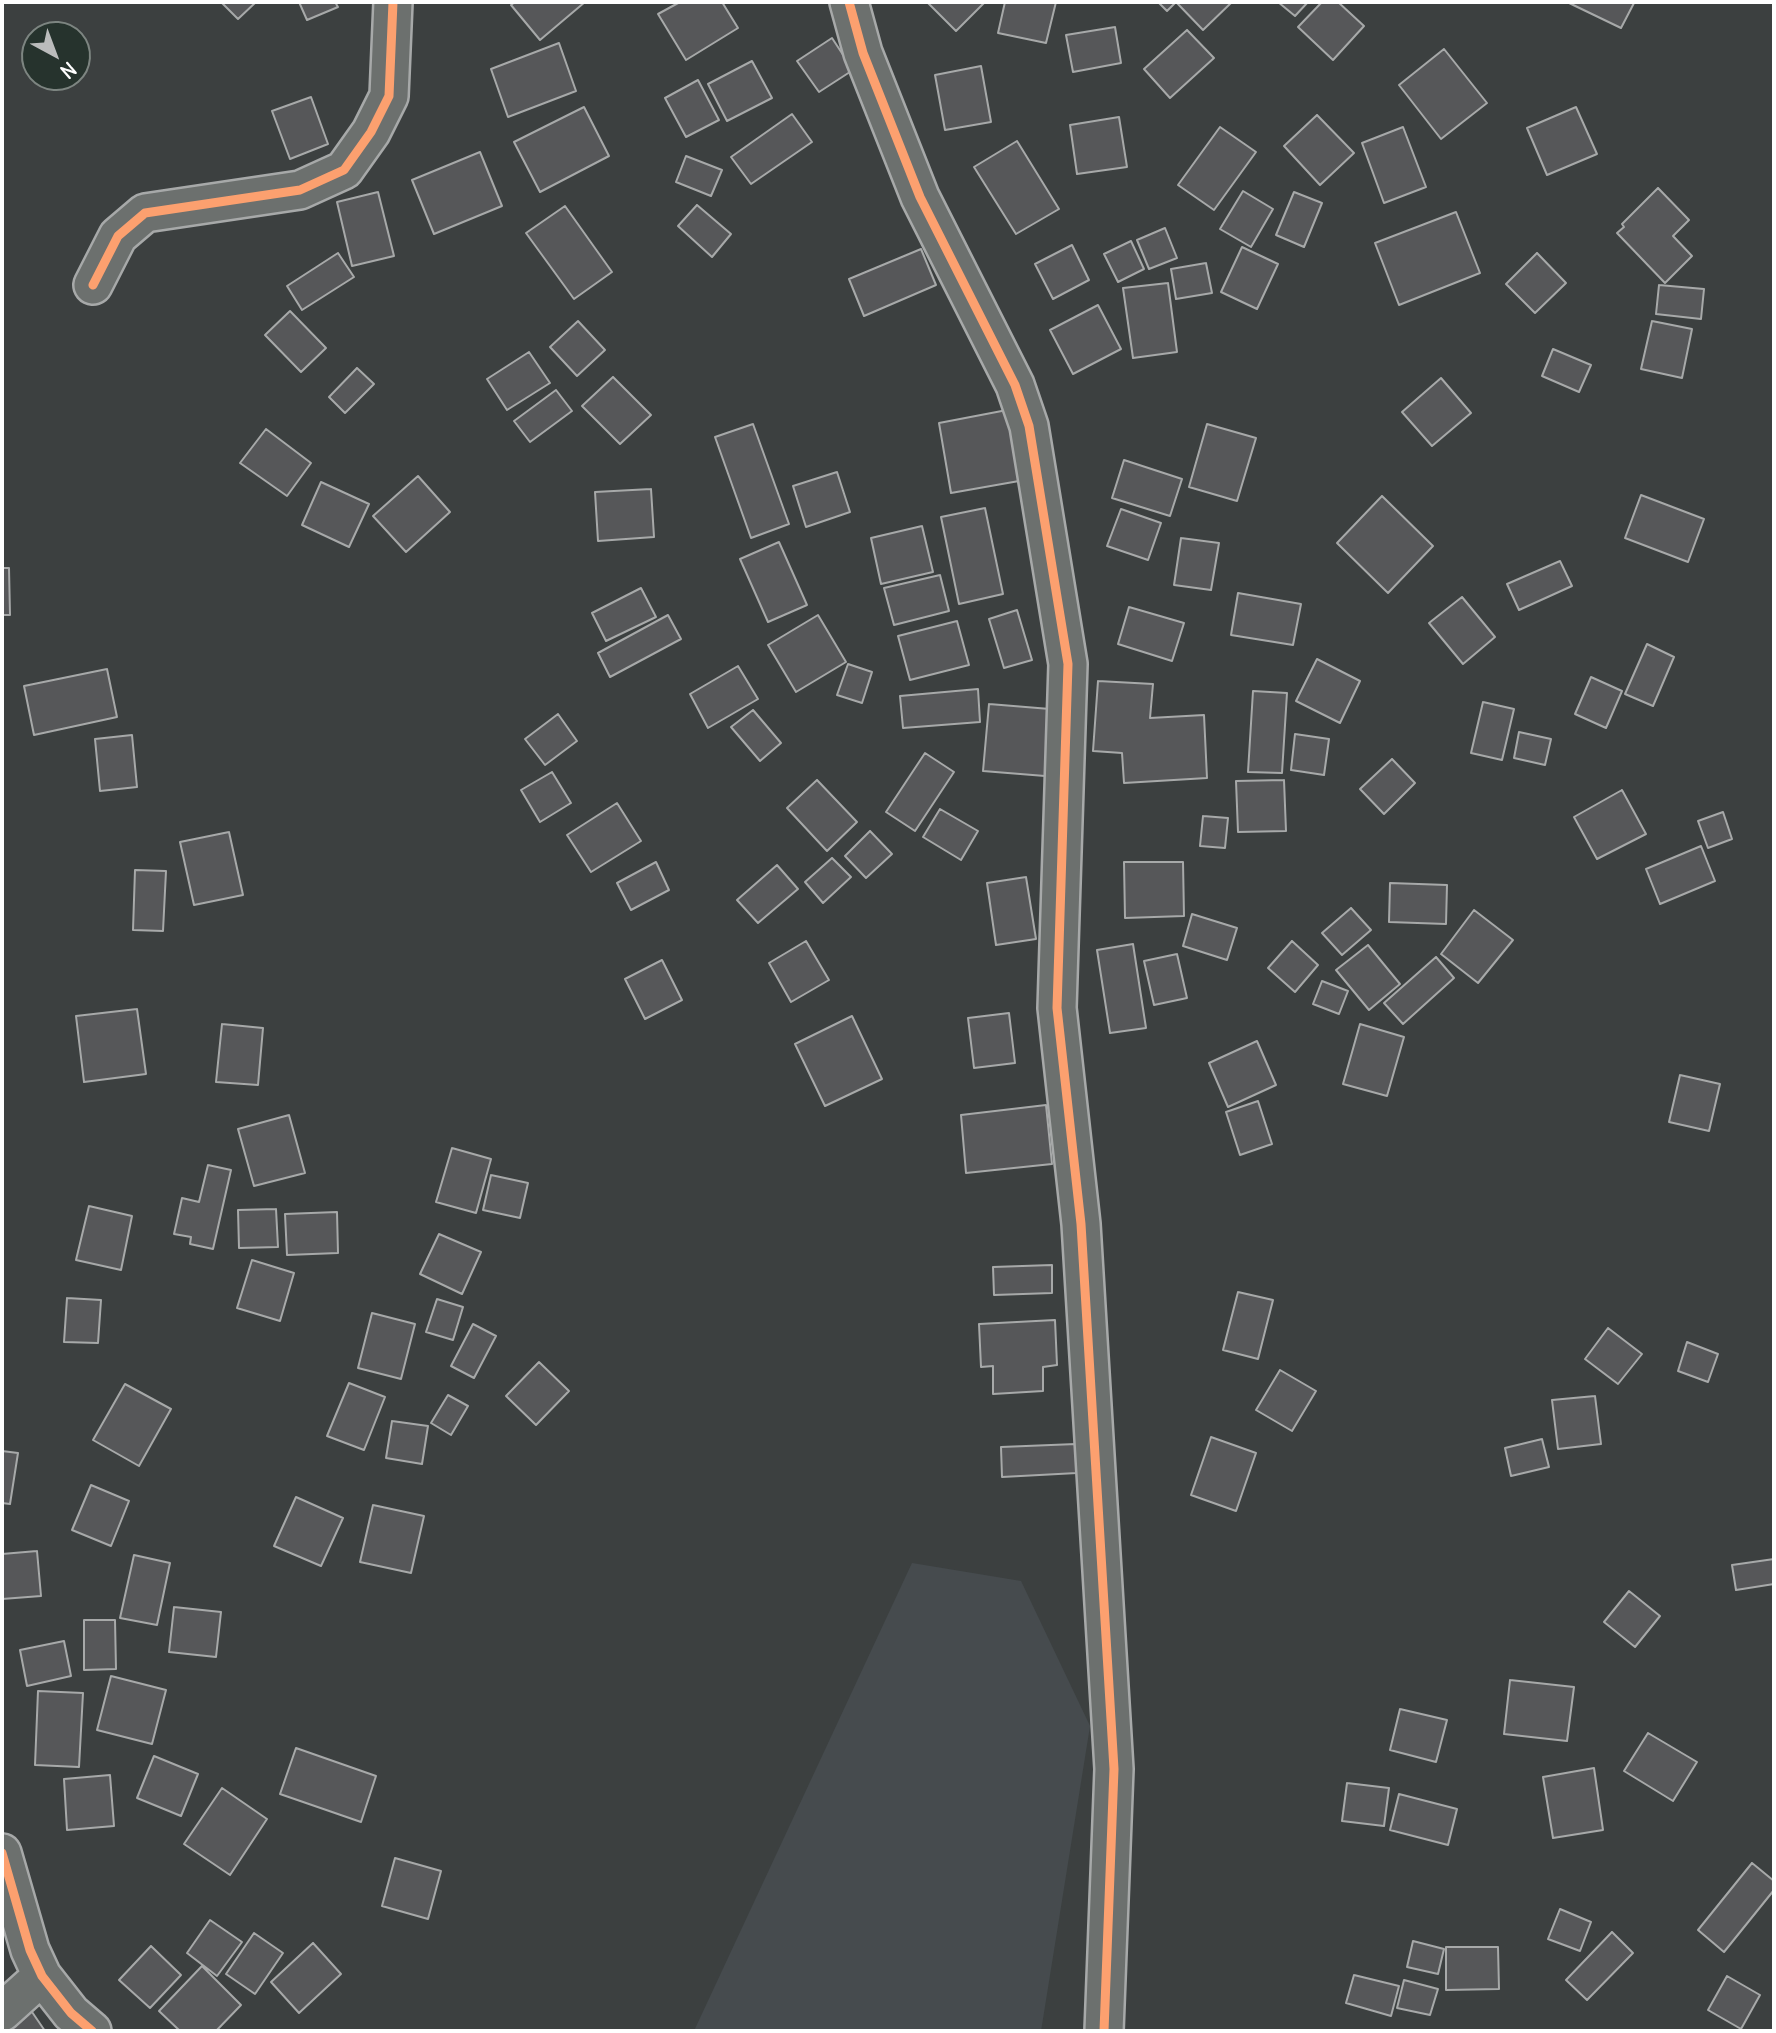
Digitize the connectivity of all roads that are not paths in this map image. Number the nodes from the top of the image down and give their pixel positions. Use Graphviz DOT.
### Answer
graph roads {
  1 [pos="393,2"];
  2 [pos="849,2"];
  3 [pos="93,285"];
  4 [pos="2,1853"];
  5 [pos="42,1976"];
  6 [pos="2,2012"];
  7 [pos="92,2031"];
  8 [pos="1104,2031"];
  1 -- 3 [label="street"];
  2 -- 8 [label="street"];
  4 -- 5 [label="street"];
  5 -- 6 [label="street"];
  5 -- 7 [label="street"];
}
